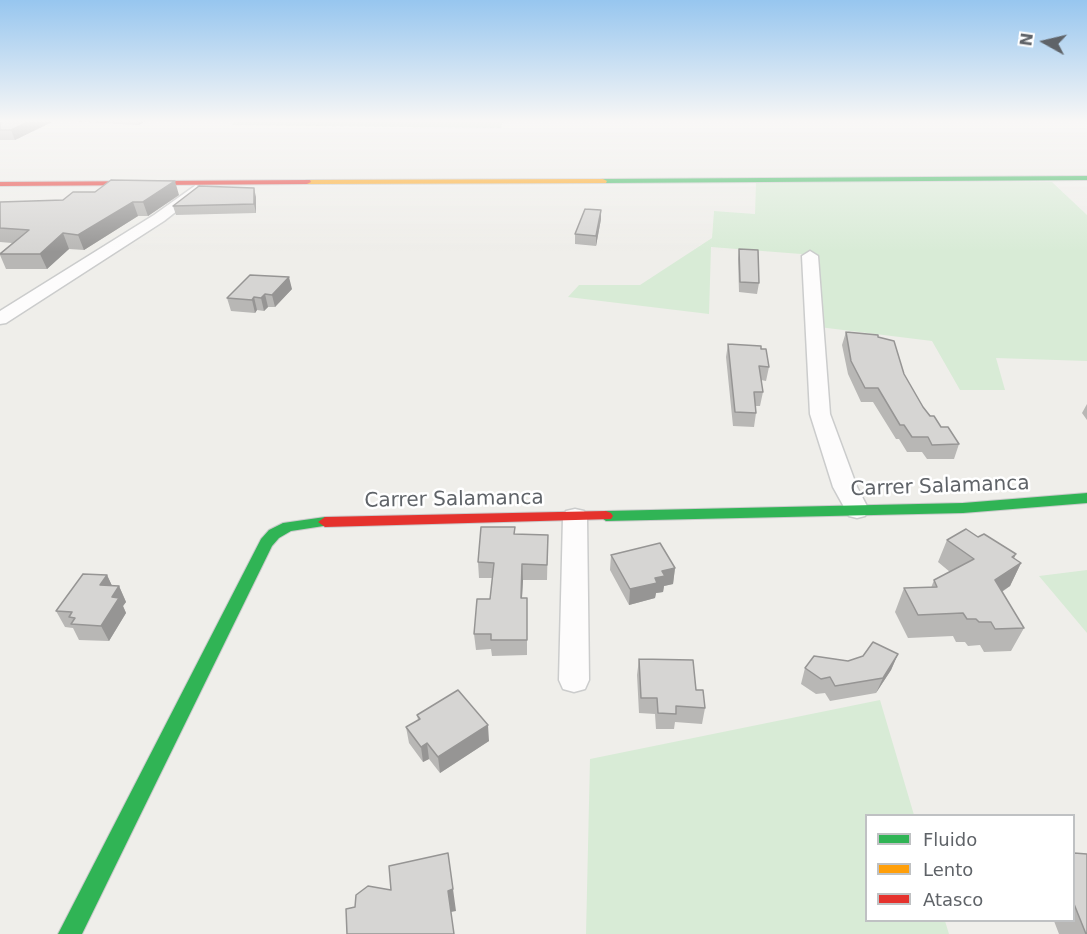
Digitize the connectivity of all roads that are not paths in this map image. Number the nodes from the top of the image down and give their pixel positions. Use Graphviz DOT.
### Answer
graph roads {
  1 [pos="1087,178"];
  2 [pos="206,182"];
  3 [pos="0,184"];
  4 [pos="810,256"];
  5 [pos="0,319"];
  6 [pos="1087,498"];
  7 [pos="857,510"];
  8 [pos="575,517"];
  9 [pos="574,680"];
  10 [pos="70,934"];
  1 -- 2 [label="street"];
  2 -- 3 [label="street"];
  2 -- 5 [label="street"];
  4 -- 7 [label="street"];
  6 -- 7 [label="street, Carrer Salamanca"];
  7 -- 8 [label="street, Carrer Salamanca"];
  8 -- 9 [label="street"];
  8 -- 10 [label="street, Carrer Salamanca"];
}
